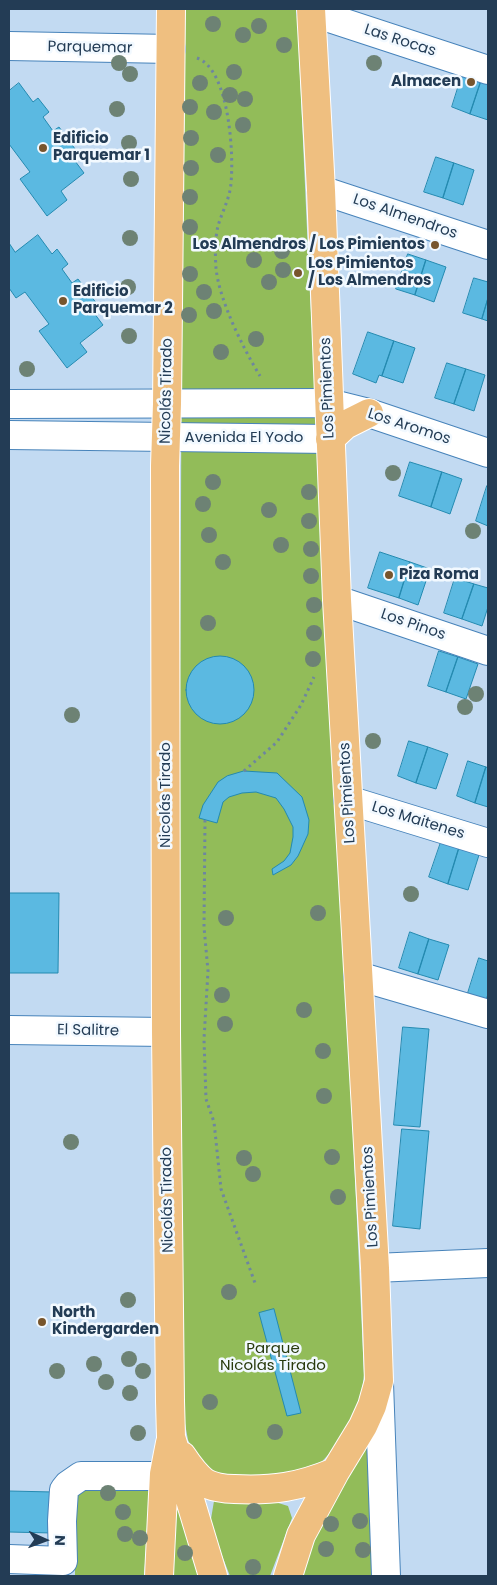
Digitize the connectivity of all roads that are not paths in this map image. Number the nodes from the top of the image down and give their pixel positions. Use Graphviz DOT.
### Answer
graph roads {
  1 [pos="171,9"];
  2 [pos="311,10"];
  3 [pos="9,46"];
  4 [pos="171,49"];
  5 [pos="488,70"];
  6 [pos="321,190"];
  7 [pos="488,245"];
  8 [pos="329,403"];
  9 [pos="9,404"];
  10 [pos="168,404"];
  11 [pos="369,413"];
  12 [pos="9,435"];
  13 [pos="166,437"];
  14 [pos="330,439"];
  15 [pos="488,453"];
  16 [pos="337,600"];
  17 [pos="488,651"];
  18 [pos="348,800"];
  19 [pos="488,843"];
  20 [pos="358,976"];
  21 [pos="488,1014"];
  22 [pos="9,1030"];
  23 [pos="166,1032"];
  24 [pos="488,1263"];
  25 [pos="375,1268"];
  26 [pos="379,1381"];
  27 [pos="171,1437"];
  28 [pos="335,1472"];
  29 [pos="164,1474"];
  30 [pos="9,1559"];
  31 [pos="289,1575"];
  32 [pos="159,1576"];
  33 [pos="213,1576"];
  34 [pos="386,1576"];
  1 -- 4 [label="main road, Nicolás Tirado"];
  2 -- 5 [label="street, Las Rocas"];
  2 -- 6 [label="main road, Los Pimientos"];
  3 -- 4 [label="street, Parquemar"];
  4 -- 10 [label="main road, Nicolás Tirado"];
  6 -- 7 [label="street, Los Almendros"];
  6 -- 8 [label="main road, Los Pimientos"];
  8 -- 10 [label="street"];
  8 -- 11 [label="street, Los Aromos"];
  8 -- 14 [label="main road, Los Pimientos"];
  9 -- 10 [label="street"];
  10 -- 13 [label="main road, Nicolás Tirado"];
  11 -- 14 [label="main road"];
  11 -- 15 [label="street, Los Aromos"];
  12 -- 13 [label="street, Avenida El Yodo"];
  13 -- 14 [label="street, Avenida El Yodo"];
  13 -- 23 [label="main road, Nicolás Tirado"];
  14 -- 16 [label="main road, Los Pimientos"];
  16 -- 17 [label="street, Los Pinos"];
  16 -- 18 [label="main road, Los Pimientos"];
  18 -- 19 [label="street, Los Maitenes"];
  18 -- 20 [label="main road, Los Pimientos"];
  20 -- 21 [label="street"];
  20 -- 25 [label="main road, Los Pimientos"];
  22 -- 23 [label="street, El Salitre"];
  23 -- 27 [label="main road, Nicolás Tirado"];
  24 -- 25 [label="street"];
  25 -- 26 [label="main road, Los Pimientos"];
  26 -- 28 [label="main road"];
  26 -- 34 [label="street, Los Pimientos"];
  27 -- 28 [label="main road"];
  27 -- 29 [label="main road"];
  27 -- 33 [label="main road, Nicolás Tirado"];
  28 -- 31 [label="main road"];
  29 -- 30 [label="street"];
  29 -- 32 [label="main road"];
}
